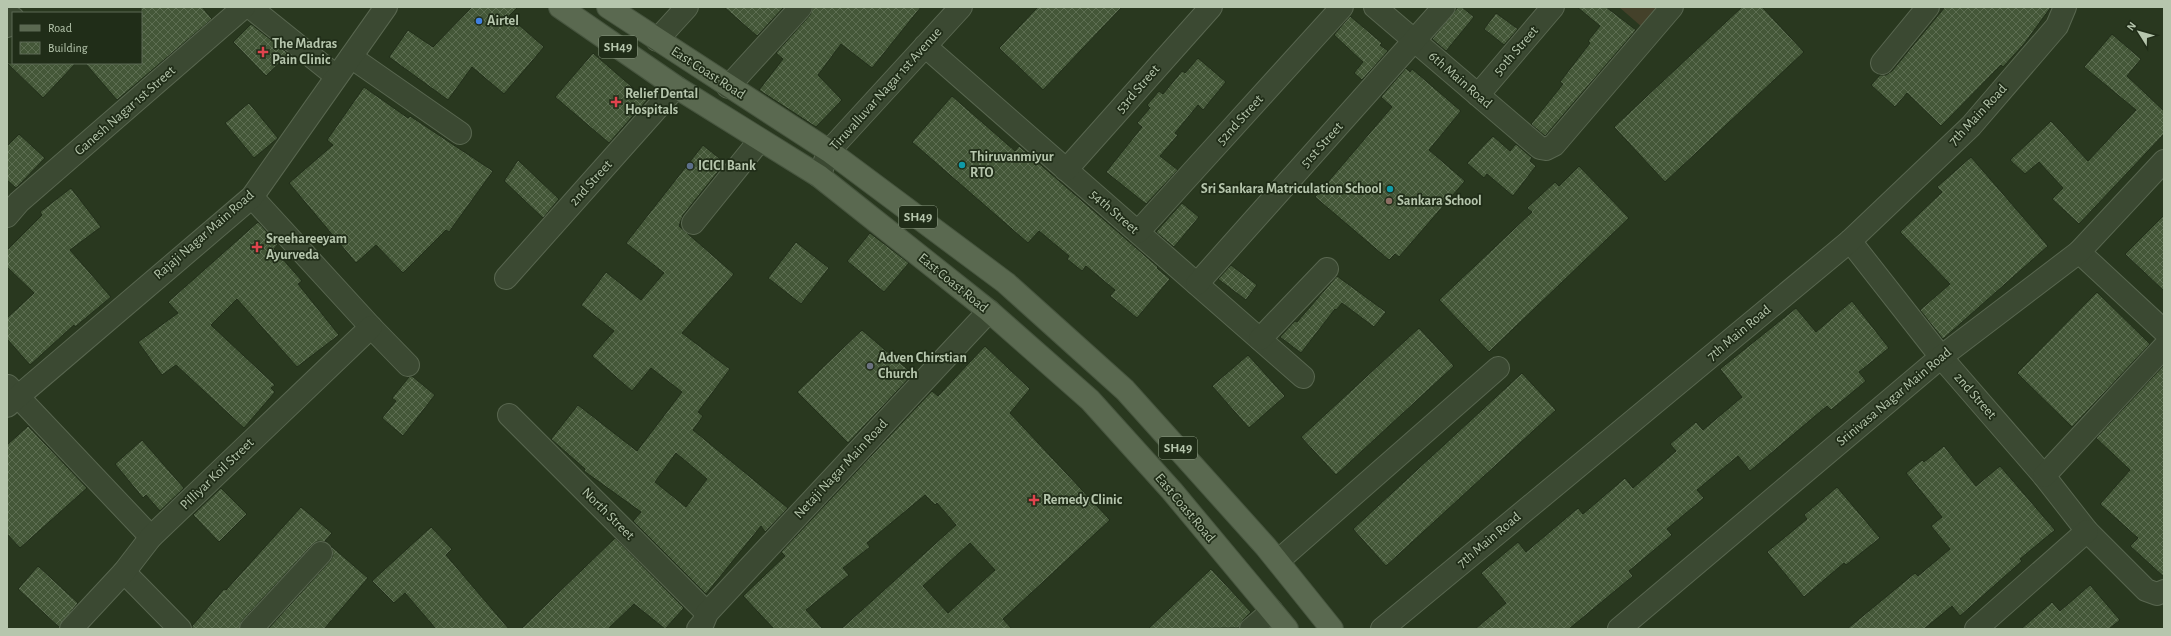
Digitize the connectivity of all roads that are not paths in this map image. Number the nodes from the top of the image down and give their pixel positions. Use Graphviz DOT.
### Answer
graph roads {
  1 [pos="244,7"];
  2 [pos="250,7"];
  3 [pos="386,7"];
  4 [pos="560,7"];
  5 [pos="608,7"];
  6 [pos="687,7"];
  7 [pos="801,7"];
  8 [pos="961,7"];
  9 [pos="1211,7"];
  10 [pos="1342,7"];
  11 [pos="1375,7"];
  12 [pos="1444,7"];
  13 [pos="1553,7"];
  14 [pos="1672,7"];
  15 [pos="1928,7"];
  16 [pos="2065,7"];
  17 [pos="657,40"];
  18 [pos="1414,41"];
  19 [pos="925,46"];
  20 [pos="351,57"];
  21 [pos="1882,64"];
  22 [pos="336,76"];
  23 [pos="676,87"];
  24 [pos="728,87"];
  25 [pos="1478,95"];
  26 [pos="460,133"];
  27 [pos="760,140"];
  28 [pos="829,151"];
  29 [pos="2164,161"];
  30 [pos="1066,170"];
  31 [pos="818,176"];
  32 [pos="252,197"];
  33 [pos="11,203"];
  34 [pos="693,223"];
  35 [pos="1138,232"];
  36 [pos="1850,241"];
  37 [pos="2079,252"];
  38 [pos="1327,269"];
  39 [pos="506,278"];
  40 [pos="1197,284"];
  41 [pos="988,311"];
  42 [pos="371,327"];
  43 [pos="2164,331"];
  44 [pos="1260,339"];
  45 [pos="2164,347"];
  46 [pos="1941,357"];
  47 [pos="408,365"];
  48 [pos="1498,368"];
  49 [pos="1303,377"];
  50 [pos="11,395"];
  51 [pos="509,415"];
  52 [pos="2044,476"];
  53 [pos="2087,531"];
  54 [pos="151,537"];
  55 [pos="321,553"];
  56 [pos="1278,561"];
  57 [pos="124,572"];
  58 [pos="2161,593"];
  59 [pos="1272,611"];
  60 [pos="704,624"];
  61 [pos="71,629"];
  62 [pos="180,629"];
  63 [pos="251,629"];
  64 [pos="1251,629"];
  65 [pos="1287,629"];
  66 [pos="1332,629"];
  67 [pos="1382,629"];
  68 [pos="1620,629"];
  69 [pos="1976,629"];
  1 -- 33 [label="street, Ganesh Nagar 1st Street"];
  2 -- 22 [label="street"];
  3 -- 20 [label="street, Rajaji Nagar Main Road"];
  4 -- 23 [label="main road, East Coast Road / SH49"];
  5 -- 17 [label="main road, East Coast Road / SH49"];
  6 -- 17 [label="street"];
  7 -- 24 [label="street"];
  8 -- 19 [label="street, Tiruvalluvar Nagar 1st Avenue"];
  9 -- 30 [label="street, 53rd Street"];
  10 -- 35 [label="street, 52nd Street"];
  11 -- 18 [label="street, 6th Main Road"];
  12 -- 18 [label="street, 51st Street"];
  13 -- 25 [label="street, 50th Street"];
  14 -- 25 [label="street, 6th Main Road"];
  15 -- 21 [label="street"];
  16 -- 36 [label="street, 7th Main Road"];
  17 -- 24 [label="main road, East Coast Road / SH49"];
  18 -- 25 [label="street, 6th Main Road"];
  18 -- 40 [label="street, 51st Street"];
  19 -- 28 [label="street, Tiruvalluvar Nagar 1st Avenue"];
  19 -- 30 [label="street, 54th Street"];
  20 -- 22 [label="street, Rajaji Nagar Main Road"];
  20 -- 26 [label="street"];
  22 -- 32 [label="street, Rajaji Nagar Main Road"];
  23 -- 27 [label="main road, East Coast Road / SH49"];
  23 -- 39 [label="street, 2nd Street"];
  24 -- 28 [label="main road, East Coast Road / SH49"];
  27 -- 31 [label="main road, East Coast Road / SH49"];
  27 -- 34 [label="street"];
  28 -- 31 [label="street, Tiruvalluvar Nagar 1st Avenue"];
  28 -- 56 [label="main road, East Coast Road / SH49"];
  29 -- 37 [label="street, Srinivasa Nagar Main Road"];
  30 -- 35 [label="street, 54th Street"];
  31 -- 41 [label="main road, East Coast Road / SH49"];
  32 -- 42 [label="street"];
  32 -- 50 [label="street, Rajaji Nagar Main Road"];
  35 -- 40 [label="street, 54th Street"];
  36 -- 46 [label="street, 2nd Street"];
  36 -- 67 [label="street, 7th Main Road"];
  37 -- 43 [label="street"];
  37 -- 46 [label="street, Srinivasa Nagar Main Road"];
  38 -- 44 [label="street"];
  40 -- 44 [label="street, 54th Street"];
  41 -- 59 [label="main road, East Coast Road / SH49"];
  41 -- 60 [label="street, Netaji Nagar Main Road"];
  42 -- 47 [label="street"];
  42 -- 54 [label="street, Pilliyar Koil Street"];
  44 -- 49 [label="street, 54th Street"];
  45 -- 52 [label="street"];
  46 -- 52 [label="street, 2nd Street"];
  46 -- 68 [label="street, Srinivasa Nagar Main Road"];
  48 -- 56 [label="street"];
  50 -- 54 [label="street"];
  51 -- 60 [label="street, North Street"];
  52 -- 53 [label="street, 2nd Street"];
  53 -- 58 [label="street, 2nd Street"];
  53 -- 69 [label="street"];
  54 -- 57 [label="street, Pilliyar Koil Street"];
  55 -- 63 [label="street"];
  56 -- 66 [label="main road, East Coast Road / SH49"];
  57 -- 61 [label="street, Pilliyar Koil Street"];
  57 -- 62 [label="street"];
  59 -- 64 [label="street"];
  59 -- 65 [label="main road, East Coast Road / SH49"];
}
